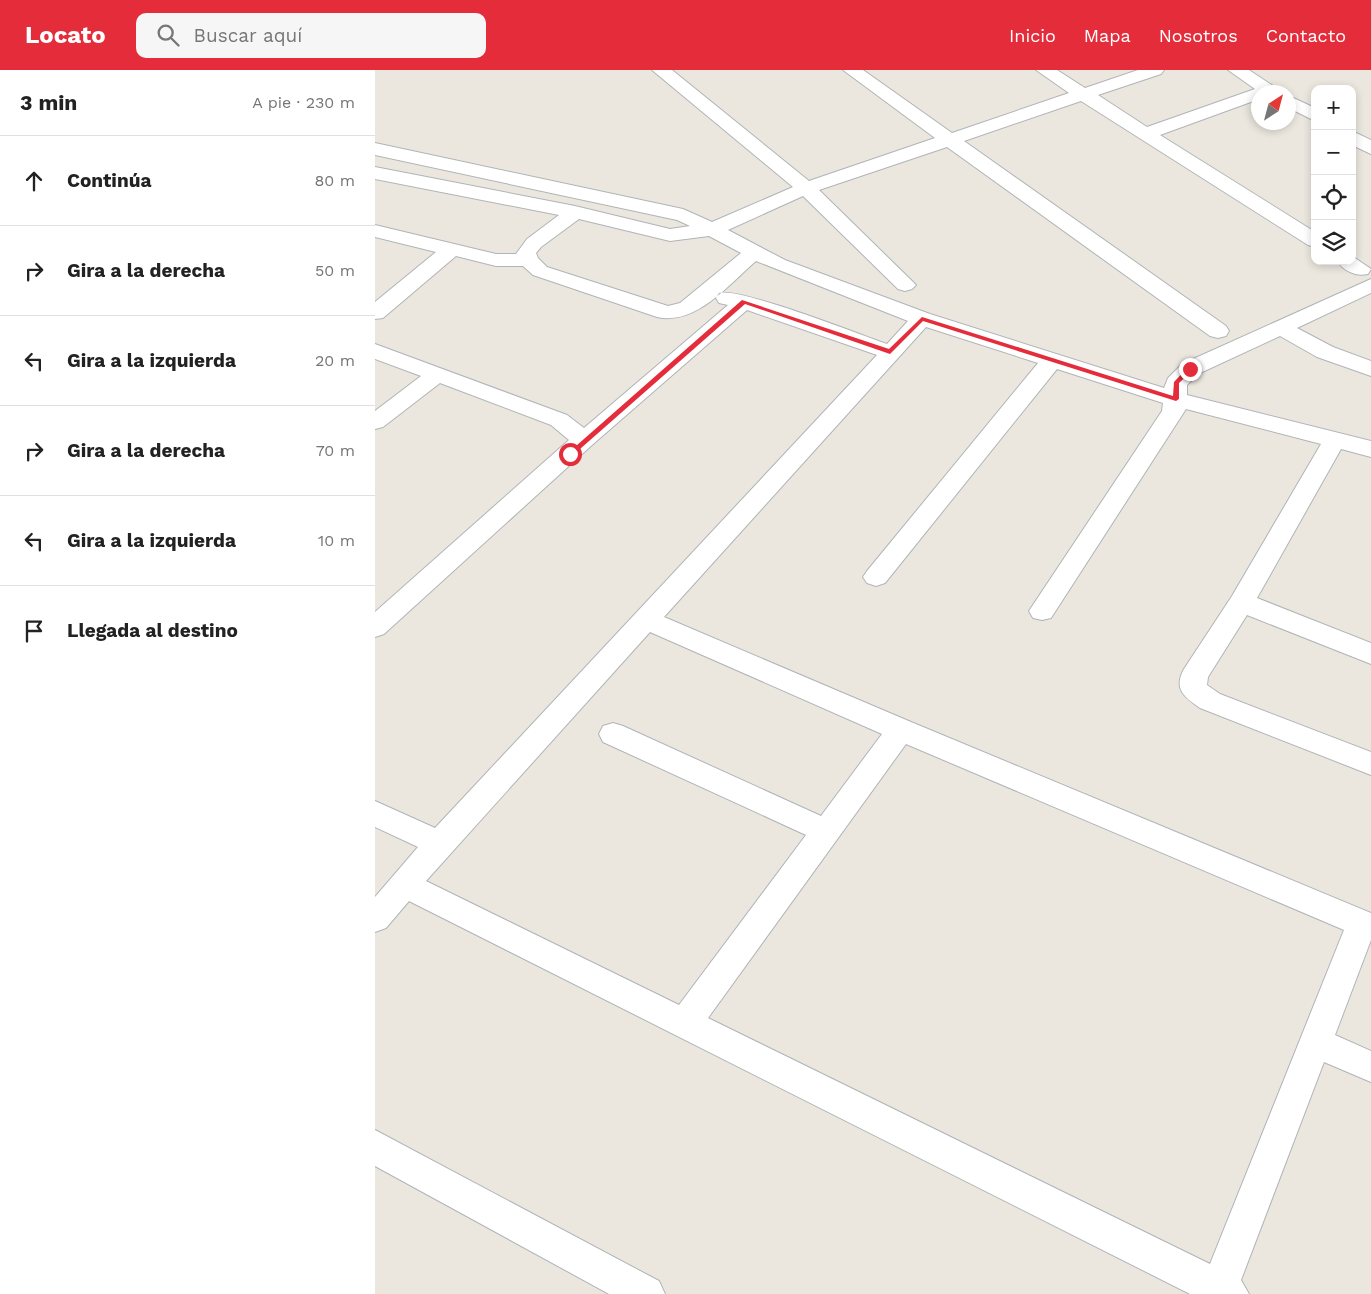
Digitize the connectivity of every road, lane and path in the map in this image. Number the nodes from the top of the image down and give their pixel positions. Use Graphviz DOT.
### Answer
graph roads {
  1 [pos="661,70"];
  2 [pos="852,70"];
  3 [pos="1045,70"];
  4 [pos="1155,70"];
  5 [pos="1237,70"];
  6 [pos="1256,85"];
  7 [pos="1083,94"];
  8 [pos="1251,97"];
  9 [pos="1296,105"];
  10 [pos="1311,114"];
  11 [pos="1145,134"];
  12 [pos="949,139"];
  13 [pos="1356,139"];
  14 [pos="1371,148"];
  15 [pos="375,149"];
  16 [pos="375,173"];
  17 [pos="806,188"];
  18 [pos="575,212"];
  19 [pos="711,230"];
  20 [pos="375,231"];
  21 [pos="1311,238"];
  22 [pos="452,249"];
  23 [pos="754,252"];
  24 [pos="528,260"];
  25 [pos="1360,272"];
  26 [pos="905,285"];
  27 [pos="704,294"];
  28 [pos="744,302"];
  29 [pos="375,313"];
  30 [pos="922,319"];
  31 [pos="1280,327"];
  32 [pos="1218,331"];
  33 [pos="375,351"];
  34 [pos="890,352"];
  35 [pos="1051,360"];
  36 [pos="1371,369"];
  37 [pos="436,375"];
  38 [pos="1176,399"];
  39 [pos="375,422"];
  40 [pos="1335,438"];
  41 [pos="584,440"];
  42 [pos="1371,449"];
  43 [pos="876,577"];
  44 [pos="1242,602"];
  45 [pos="1042,611"];
  46 [pos="646,620"];
  47 [pos="377,621"];
  48 [pos="1371,654"];
  49 [pos="901,730"];
  50 [pos="613,734"];
  51 [pos="1371,764"];
  52 [pos="375,813"];
  53 [pos="826,831"];
  54 [pos="439,844"];
  55 [pos="407,885"];
  56 [pos="375,919"];
  57 [pos="1366,925"];
  58 [pos="685,1023"];
  59 [pos="1315,1042"];
  60 [pos="1371,1067"];
  61 [pos="375,1147"];
  62 [pos="1225,1291"];
  63 [pos="646,1294"];
  1 -- 17 [label="street"];
  2 -- 12 [label="street"];
  3 -- 7 [label="street"];
  4 -- 7 [label="street"];
  5 -- 6 [label="street"];
  7 -- 11 [label="street"];
  7 -- 12 [label="street"];
  8 -- 11 [label="street"];
  9 -- 10 [label="street"];
  11 -- 21 [label="street"];
  12 -- 17 [label="street"];
  12 -- 32 [label="street"];
  13 -- 14 [label="street"];
  15 -- 19 [label="street"];
  16 -- 18 [label="street"];
  17 -- 19 [label="street"];
  17 -- 26 [label="street"];
  18 -- 19 [label="street"];
  18 -- 24 [label="street"];
  19 -- 23 [label="street"];
  20 -- 22 [label="street"];
  22 -- 24 [label="street"];
  22 -- 29 [label="street"];
  23 -- 27 [label="street"];
  23 -- 30 [label="street"];
  24 -- 27 [label="street"];
  25 -- 31 [label="street"];
  27 -- 28 [label="street"];
  28 -- 34 [label="street"];
  28 -- 41 [label="street"];
  30 -- 34 [label="street"];
  30 -- 35 [label="street"];
  31 -- 36 [label="street"];
  31 -- 38 [label="street"];
  33 -- 37 [label="street"];
  34 -- 46 [label="street"];
  35 -- 38 [label="street"];
  35 -- 43 [label="street"];
  37 -- 39 [label="street"];
  37 -- 41 [label="street"];
  38 -- 40 [label="street"];
  38 -- 45 [label="street"];
  40 -- 42 [label="street"];
  40 -- 44 [label="street"];
  41 -- 47 [label="street"];
  44 -- 48 [label="street"];
  44 -- 51 [label="street"];
  46 -- 49 [label="street"];
  46 -- 54 [label="street"];
  49 -- 53 [label="street"];
  49 -- 57 [label="street"];
  50 -- 53 [label="street"];
  52 -- 54 [label="street"];
  53 -- 58 [label="street"];
  54 -- 55 [label="street"];
  55 -- 56 [label="street"];
  55 -- 58 [label="street"];
  57 -- 59 [label="street"];
  58 -- 62 [label="street"];
  59 -- 60 [label="street"];
  59 -- 62 [label="street"];
  61 -- 63 [label="street"];
}
